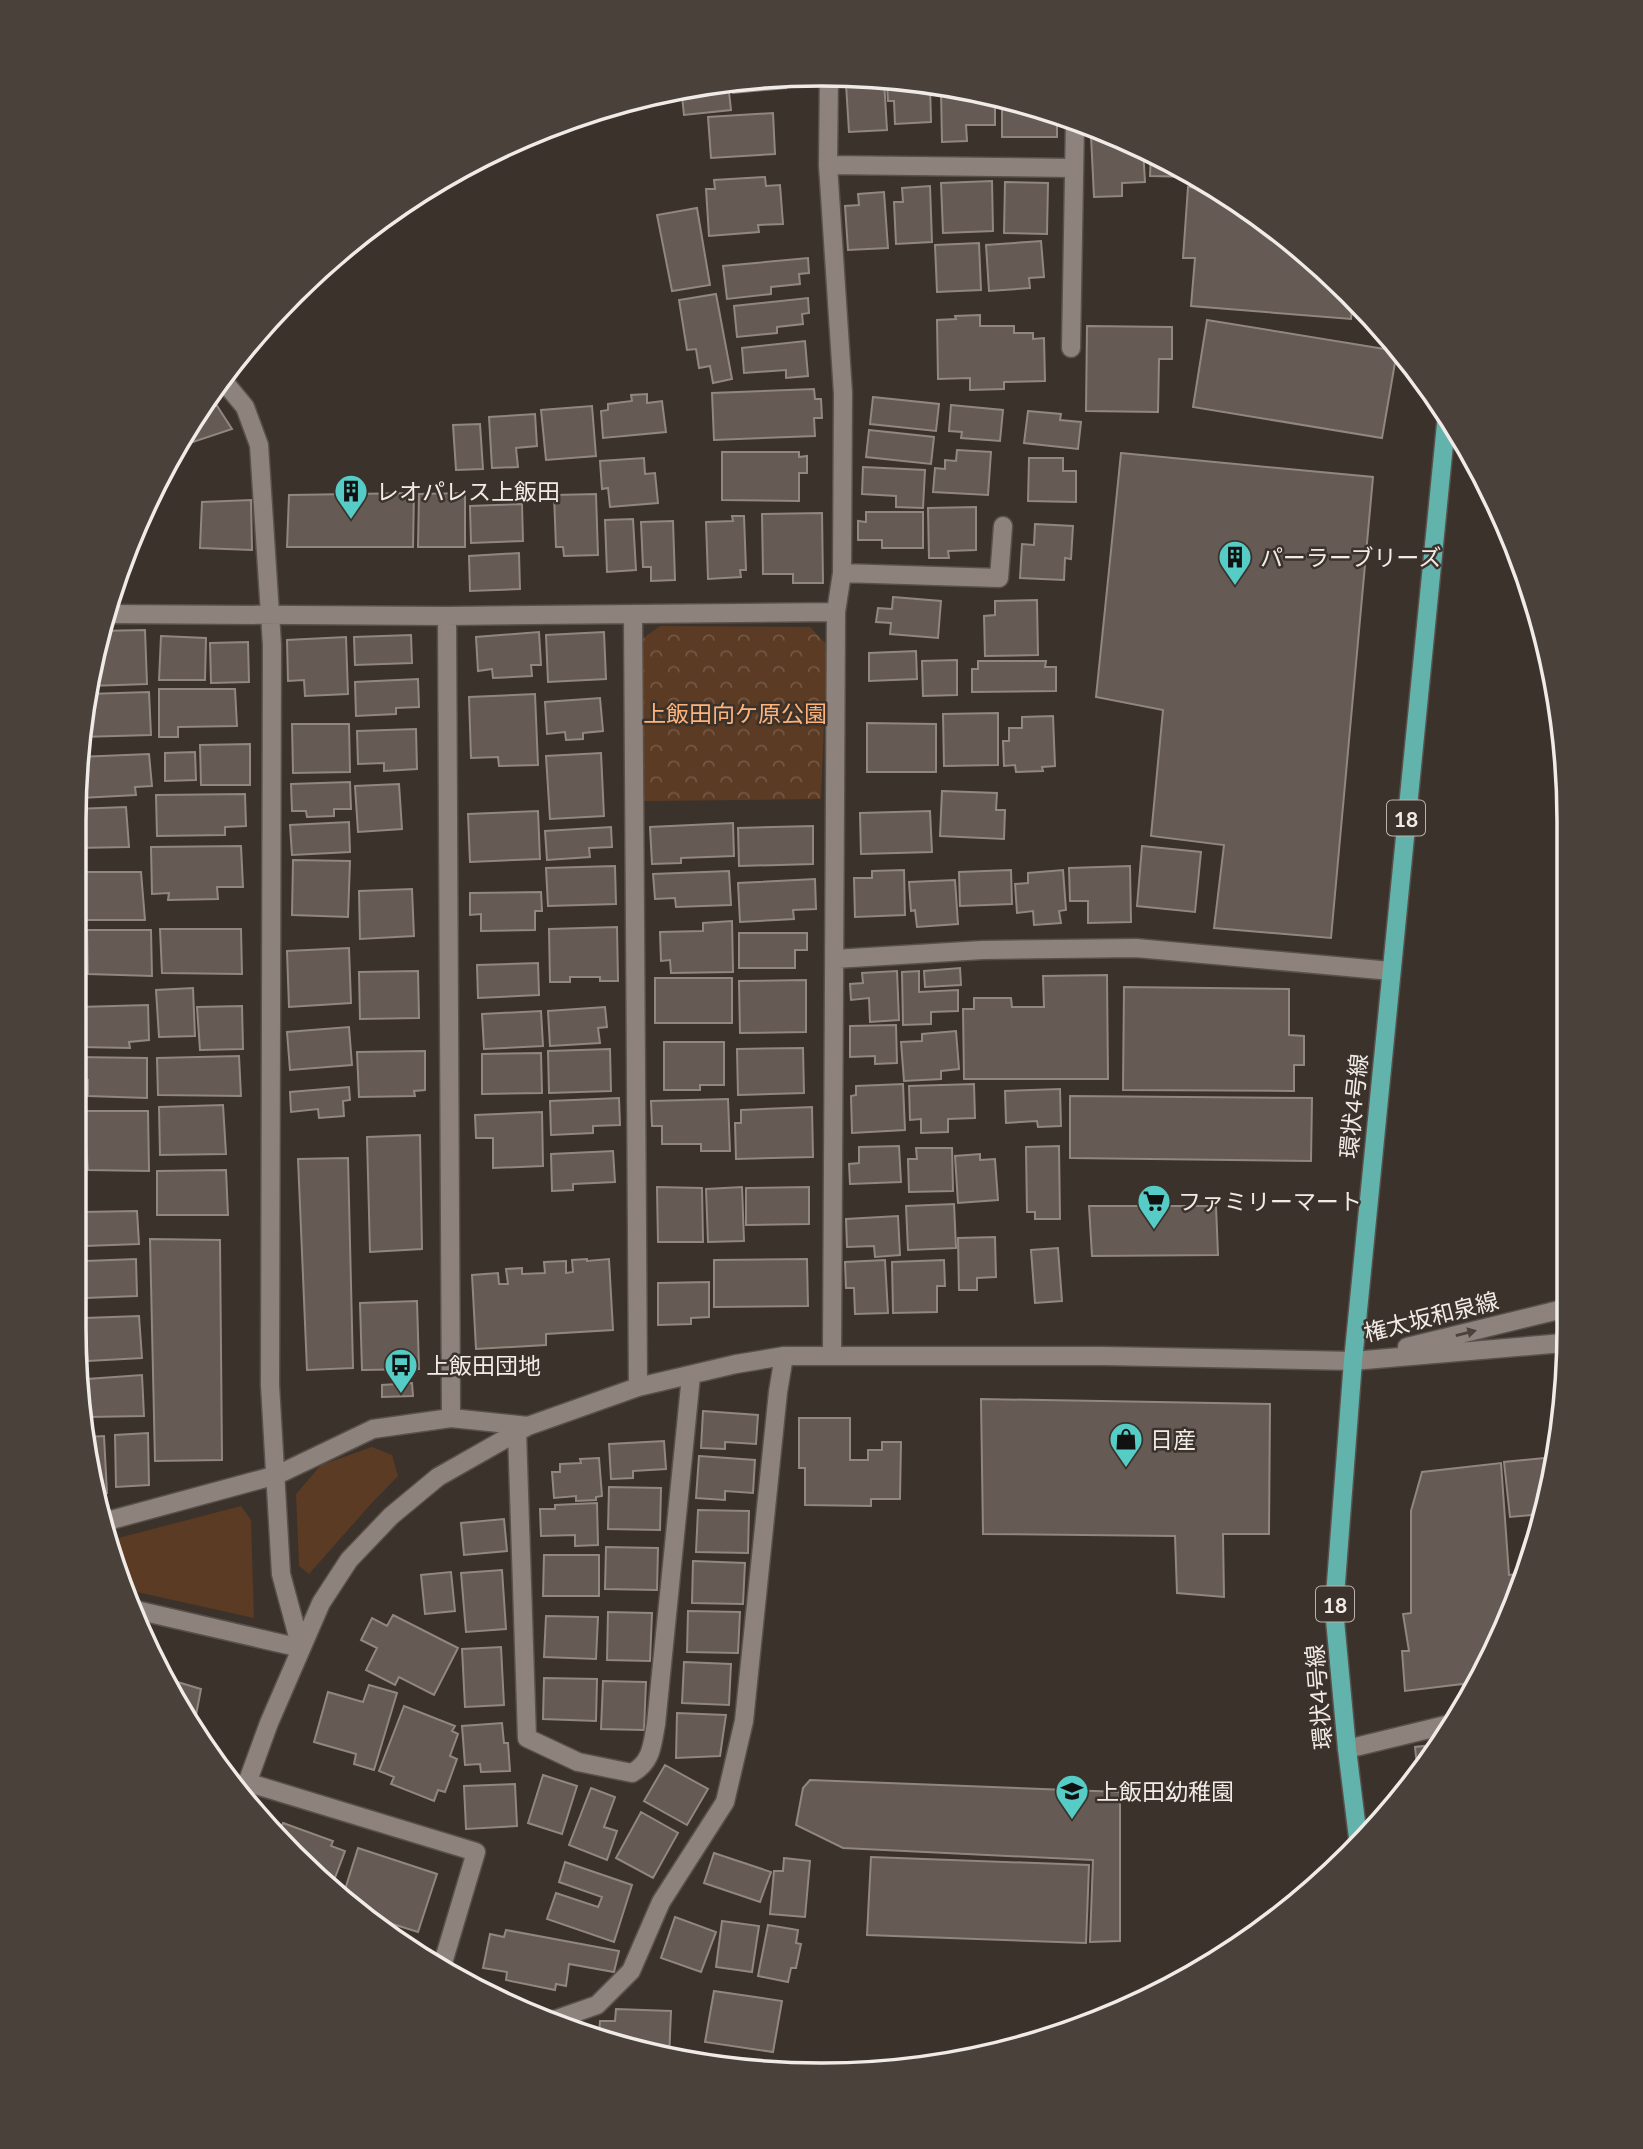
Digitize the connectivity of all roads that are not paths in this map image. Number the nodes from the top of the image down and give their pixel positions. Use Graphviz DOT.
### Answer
graph roads {
  1 [pos="829,86"];
  2 [pos="1075,131"];
  3 [pos="828,165"];
  4 [pos="1073,168"];
  5 [pos="1072,348"];
  6 [pos="229,387"];
  7 [pos="1445,432"];
  8 [pos="1003,526"];
  9 [pos="842,573"];
  10 [pos="836,612"];
  11 [pos="116,614"];
  12 [pos="269,615"];
  13 [pos="633,615"];
  14 [pos="447,616"];
  15 [pos="835,959"];
  16 [pos="1391,971"];
  17 [pos="1557,1310"];
  18 [pos="1557,1344"];
  19 [pos="832,1355"];
  20 [pos="784,1356"];
  21 [pos="1353,1361"];
  22 [pos="691,1376"];
  23 [pos="638,1387"];
  24 [pos="451,1418"];
  25 [pos="522,1428"];
  26 [pos="277,1475"];
  27 [pos="112,1520"];
  28 [pos="143,1612"];
  29 [pos="301,1648"];
  30 [pos="1439,1727"];
  31 [pos="1347,1749"];
  32 [pos="246,1785"];
  33 [pos="251,1792"];
  34 [pos="1357,1832"];
  35 [pos="444,1959"];
  36 [pos="565,2016"];
  1 -- 3 [label="street"];
  2 -- 4 [label="street"];
  3 -- 4 [label="street"];
  3 -- 9 [label="street"];
  4 -- 5 [label="street"];
  6 -- 12 [label="street"];
  7 -- 16 [label="main road, 環状4号線 / 18"];
  8 -- 9 [label="street"];
  9 -- 10 [label="street"];
  10 -- 13 [label="street"];
  10 -- 15 [label="street"];
  11 -- 12 [label="street"];
  12 -- 14 [label="street"];
  12 -- 26 [label="street"];
  13 -- 14 [label="street"];
  13 -- 23 [label="street"];
  14 -- 24 [label="street"];
  15 -- 16 [label="street"];
  15 -- 19 [label="street"];
  16 -- 21 [label="main road, 環状4号線 / 18"];
  21 -- 17 [label="street, 権太坂和泉線, one-way"];
  18 -- 21 [label="street, 権太坂和泉線"];
  19 -- 20 [label="street"];
  19 -- 21 [label="street"];
  20 -- 22 [label="street"];
  20 -- 36 [label="street"];
  21 -- 31 [label="main road, 環状4号線 / 18"];
  22 -- 23 [label="street"];
  22 -- 25 [label="street"];
  23 -- 25 [label="street"];
  24 -- 25 [label="street"];
  24 -- 26 [label="street"];
  25 -- 29 [label="street"];
  26 -- 27 [label="street"];
  26 -- 29 [label="street"];
  28 -- 29 [label="street"];
  29 -- 32 [label="street"];
  30 -- 31 [label="street"];
  31 -- 34 [label="main road, 環状4号線 / 18"];
  33 -- 35 [label="street"];
}
